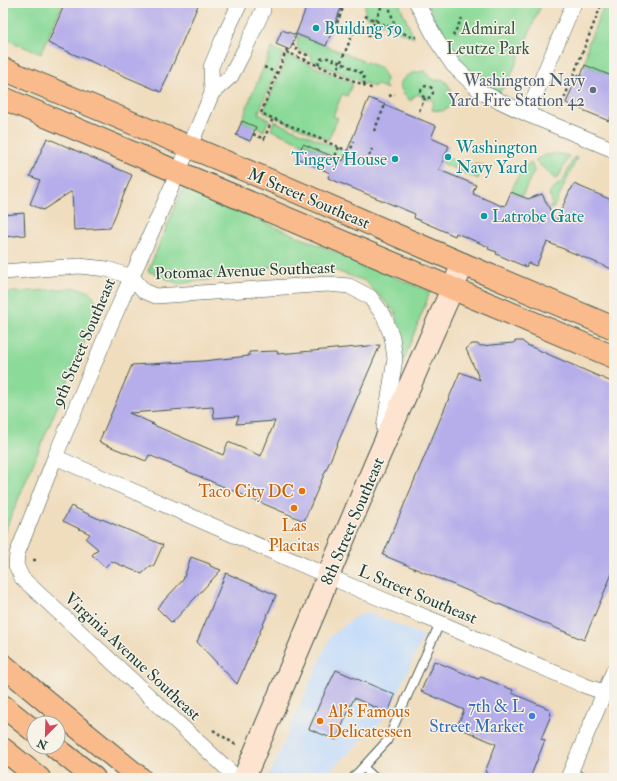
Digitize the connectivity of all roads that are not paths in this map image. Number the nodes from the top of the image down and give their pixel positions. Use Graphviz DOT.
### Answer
graph roads {
  1 [pos="240,3"];
  2 [pos="263,3"];
  3 [pos="417,3"];
  4 [pos="574,3"];
  5 [pos="3,68"];
  6 [pos="212,93"];
  7 [pos="3,98"];
  8 [pos="527,114"];
  9 [pos="189,147"];
  10 [pos="614,150"];
  11 [pos="178,172"];
  12 [pos="462,264"];
  13 [pos="3,272"];
  14 [pos="132,277"];
  15 [pos="453,288"];
  16 [pos="614,328"];
  17 [pos="614,357"];
  18 [pos="55,458"];
  19 [pos="377,460"];
  20 [pos="17,554"];
  21 [pos="328,576"];
  22 [pos="440,623"];
  23 [pos="3,665"];
  24 [pos="614,670"];
  25 [pos="609,694"];
  26 [pos="3,706"];
  27 [pos="26,725"];
  28 [pos="3,749"];
  29 [pos="65,755"];
  30 [pos="363,767"];
  31 [pos="574,776"];
  32 [pos="39,778"];
  33 [pos="94,778"];
  34 [pos="140,778"];
  35 [pos="237,778"];
  36 [pos="244,778"];
  37 [pos="353,778"];
  38 [pos="375,778"];
  1 -- 6 [label="street"];
  2 -- 6 [label="street"];
  3 -- 8 [label="street"];
  4 -- 8 [label="street"];
  5 -- 9 [label="main road, M Street Southeast"];
  6 -- 9 [label="street, 9th Street Southeast"];
  7 -- 11 [label="main road, M Street Southeast"];
  8 -- 10 [label="street"];
  9 -- 11 [label="street, 9th Street Southeast"];
  9 -- 12 [label="main road, M Street Southeast"];
  11 -- 14 [label="street, 9th Street Southeast"];
  11 -- 15 [label="main road, M Street Southeast"];
  12 -- 15 [label="main road, 8th Street Southeast"];
  12 -- 16 [label="main road, M Street Southeast"];
  13 -- 14 [label="street, Potomac Avenue Southeast"];
  14 -- 18 [label="street, 9th Street Southeast"];
  14 -- 19 [label="street, Potomac Avenue Southeast"];
  15 -- 17 [label="main road, M Street Southeast"];
  15 -- 19 [label="main road, 8th Street Southeast"];
  18 -- 20 [label="street, 9th Street Southeast"];
  18 -- 21 [label="street, L Street Southeast"];
  19 -- 21 [label="main road, 8th Street Southeast"];
  20 -- 35 [label="street, Virginia Avenue Southeast"];
  21 -- 22 [label="street, L Street Southeast"];
  21 -- 36 [label="main road, 8th Street Southeast"];
  22 -- 25 [label="street, L Street Southeast"];
  22 -- 30 [label="lane"];
  23 -- 34 [label="main road"];
  24 -- 25 [label="street"];
  25 -- 31 [label="street"];
  26 -- 27 [label="main road"];
  28 -- 32 [label="main road"];
  29 -- 33 [label="main road"];
  30 -- 37 [label="lane"];
  30 -- 38 [label="lane"];
}
